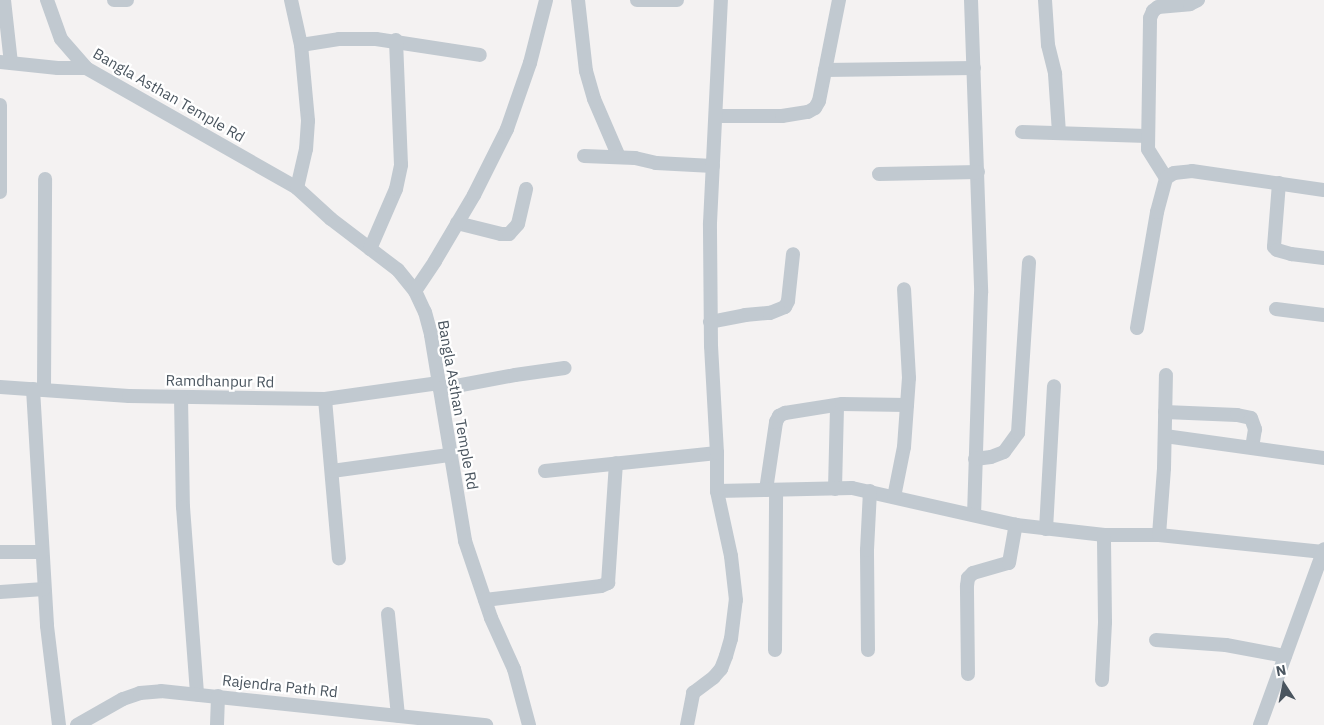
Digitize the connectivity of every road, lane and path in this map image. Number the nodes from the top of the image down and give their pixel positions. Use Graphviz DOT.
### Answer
graph roads {
  1 [pos="4,0"];
  2 [pos="47,0"];
  3 [pos="114,0"];
  4 [pos="127,0"];
  5 [pos="291,0"];
  6 [pos="546,0"];
  7 [pos="578,0"];
  8 [pos="637,0"];
  9 [pos="648,0"];
  10 [pos="677,0"];
  11 [pos="721,0"];
  12 [pos="839,0"];
  13 [pos="971,0"];
  14 [pos="1045,0"];
  15 [pos="1198,0"];
  16 [pos="396,40"];
  17 [pos="301,45"];
  18 [pos="480,55"];
  19 [pos="6,62"];
  20 [pos="86,68"];
  21 [pos="974,68"];
  22 [pos="825,70"];
  23 [pos="0,105"];
  24 [pos="716,116"];
  25 [pos="1022,132"];
  26 [pos="1059,132"];
  27 [pos="1147,136"];
  28 [pos="584,156"];
  29 [pos="619,157"];
  30 [pos="713,166"];
  31 [pos="978,172"];
  32 [pos="880,174"];
  33 [pos="1166,178"];
  34 [pos="45,179"];
  35 [pos="1279,183"];
  36 [pos="297,188"];
  37 [pos="526,189"];
  38 [pos="1324,190"];
  39 [pos="0,192"];
  40 [pos="457,223"];
  41 [pos="370,249"];
  42 [pos="793,254"];
  43 [pos="1324,258"];
  44 [pos="1029,262"];
  45 [pos="904,289"];
  46 [pos="415,291"];
  47 [pos="1276,309"];
  48 [pos="1324,315"];
  49 [pos="710,322"];
  50 [pos="1137,328"];
  51 [pos="565,368"];
  52 [pos="1166,375"];
  53 [pos="440,386"];
  54 [pos="1054,386"];
  55 [pos="0,387"];
  56 [pos="38,390"];
  57 [pos="181,397"];
  58 [pos="325,399"];
  59 [pos="837,405"];
  60 [pos="907,405"];
  61 [pos="1166,412"];
  62 [pos="1165,436"];
  63 [pos="1252,447"];
  64 [pos="717,453"];
  65 [pos="449,455"];
  66 [pos="1324,458"];
  67 [pos="975,459"];
  68 [pos="616,463"];
  69 [pos="332,471"];
  70 [pos="545,471"];
  71 [pos="835,489"];
  72 [pos="771,490"];
  73 [pos="717,491"];
  74 [pos="870,491"];
  75 [pos="894,496"];
  76 [pos="974,515"];
  77 [pos="1016,525"];
  78 [pos="1046,529"];
  79 [pos="1104,535"];
  80 [pos="1159,535"];
  81 [pos="1324,551"];
  82 [pos="0,552"];
  83 [pos="42,552"];
  84 [pos="339,558"];
  85 [pos="44,589"];
  86 [pos="0,592"];
  87 [pos="485,600"];
  88 [pos="388,614"];
  89 [pos="1156,640"];
  90 [pos="775,650"];
  91 [pos="868,650"];
  92 [pos="1285,656"];
  93 [pos="968,674"];
  94 [pos="1102,680"];
  95 [pos="197,694"];
  96 [pos="218,696"];
  97 [pos="398,716"];
  98 [pos="442,723"];
  99 [pos="59,725"];
  100 [pos="77,725"];
  101 [pos="217,725"];
  102 [pos="486,725"];
  103 [pos="530,725"];
  104 [pos="687,725"];
  105 [pos="1260,725"];
  1 -- 19 [label="street"];
  2 -- 20 [label="street, Bangla Asthan Temple Rd"];
  3 -- 4 [label="street"];
  5 -- 17 [label="street"];
  6 -- 40 [label="street"];
  7 -- 29 [label="street"];
  8 -- 9 [label="street"];
  9 -- 10 [label="street"];
  11 -- 24 [label="street"];
  12 -- 22 [label="street"];
  13 -- 21 [label="street"];
  14 -- 26 [label="street"];
  15 -- 27 [label="street"];
  16 -- 17 [label="street"];
  16 -- 18 [label="street"];
  16 -- 41 [label="street"];
  17 -- 36 [label="street"];
  19 -- 20 [label="street"];
  20 -- 36 [label="street, Bangla Asthan Temple Rd"];
  21 -- 22 [label="street"];
  21 -- 31 [label="street"];
  22 -- 24 [label="street"];
  23 -- 39 [label="street"];
  24 -- 30 [label="street"];
  25 -- 26 [label="street"];
  26 -- 27 [label="street"];
  27 -- 33 [label="street"];
  28 -- 29 [label="street"];
  29 -- 30 [label="street"];
  30 -- 49 [label="street"];
  31 -- 32 [label="street"];
  31 -- 67 [label="street"];
  33 -- 35 [label="street"];
  33 -- 50 [label="street"];
  34 -- 56 [label="street"];
  35 -- 38 [label="street"];
  35 -- 43 [label="street"];
  36 -- 41 [label="street, Bangla Asthan Temple Rd"];
  37 -- 40 [label="street"];
  40 -- 46 [label="street"];
  41 -- 46 [label="street, Bangla Asthan Temple Rd"];
  42 -- 49 [label="street"];
  44 -- 67 [label="street"];
  45 -- 60 [label="street"];
  46 -- 53 [label="street, Bangla Asthan Temple Rd"];
  47 -- 48 [label="street"];
  49 -- 64 [label="street"];
  51 -- 53 [label="street, Ramdhanpur Rd"];
  52 -- 61 [label="street"];
  53 -- 58 [label="street, Ramdhanpur Rd"];
  53 -- 65 [label="street, Bangla Asthan Temple Rd"];
  54 -- 78 [label="street"];
  55 -- 56 [label="street, Ramdhanpur Rd"];
  56 -- 57 [label="street, Ramdhanpur Rd"];
  56 -- 83 [label="street"];
  57 -- 58 [label="street, Ramdhanpur Rd"];
  57 -- 95 [label="street"];
  58 -- 69 [label="street"];
  59 -- 60 [label="street"];
  59 -- 71 [label="street"];
  59 -- 72 [label="street"];
  60 -- 75 [label="street"];
  61 -- 62 [label="street"];
  61 -- 63 [label="street"];
  62 -- 63 [label="street"];
  62 -- 80 [label="street"];
  63 -- 66 [label="street"];
  64 -- 68 [label="street"];
  64 -- 73 [label="street"];
  65 -- 69 [label="street"];
  65 -- 87 [label="street, Bangla Asthan Temple Rd"];
  67 -- 76 [label="street"];
  68 -- 70 [label="street"];
  68 -- 87 [label="street"];
  69 -- 84 [label="street"];
  71 -- 72 [label="street"];
  71 -- 74 [label="street"];
  72 -- 73 [label="street"];
  72 -- 90 [label="street"];
  73 -- 104 [label="street"];
  74 -- 75 [label="street"];
  74 -- 91 [label="street"];
  75 -- 76 [label="street"];
  76 -- 77 [label="street"];
  77 -- 78 [label="street"];
  77 -- 93 [label="street"];
  78 -- 79 [label="street"];
  79 -- 80 [label="street"];
  79 -- 94 [label="street"];
  80 -- 81 [label="street"];
  81 -- 92 [label="street"];
  82 -- 83 [label="street"];
  83 -- 85 [label="street"];
  85 -- 86 [label="street"];
  85 -- 99 [label="street"];
  87 -- 103 [label="street, Bangla Asthan Temple Rd"];
  88 -- 97 [label="street"];
  89 -- 92 [label="street"];
  92 -- 105 [label="street"];
  95 -- 96 [label="street, Rajendra Path Rd"];
  95 -- 100 [label="street, Rajendra Path Rd"];
  96 -- 97 [label="street, Rajendra Path Rd"];
  96 -- 101 [label="street"];
  97 -- 98 [label="street, Rajendra Path Rd"];
  98 -- 102 [label="street, Rajendra Path Rd"];
}
